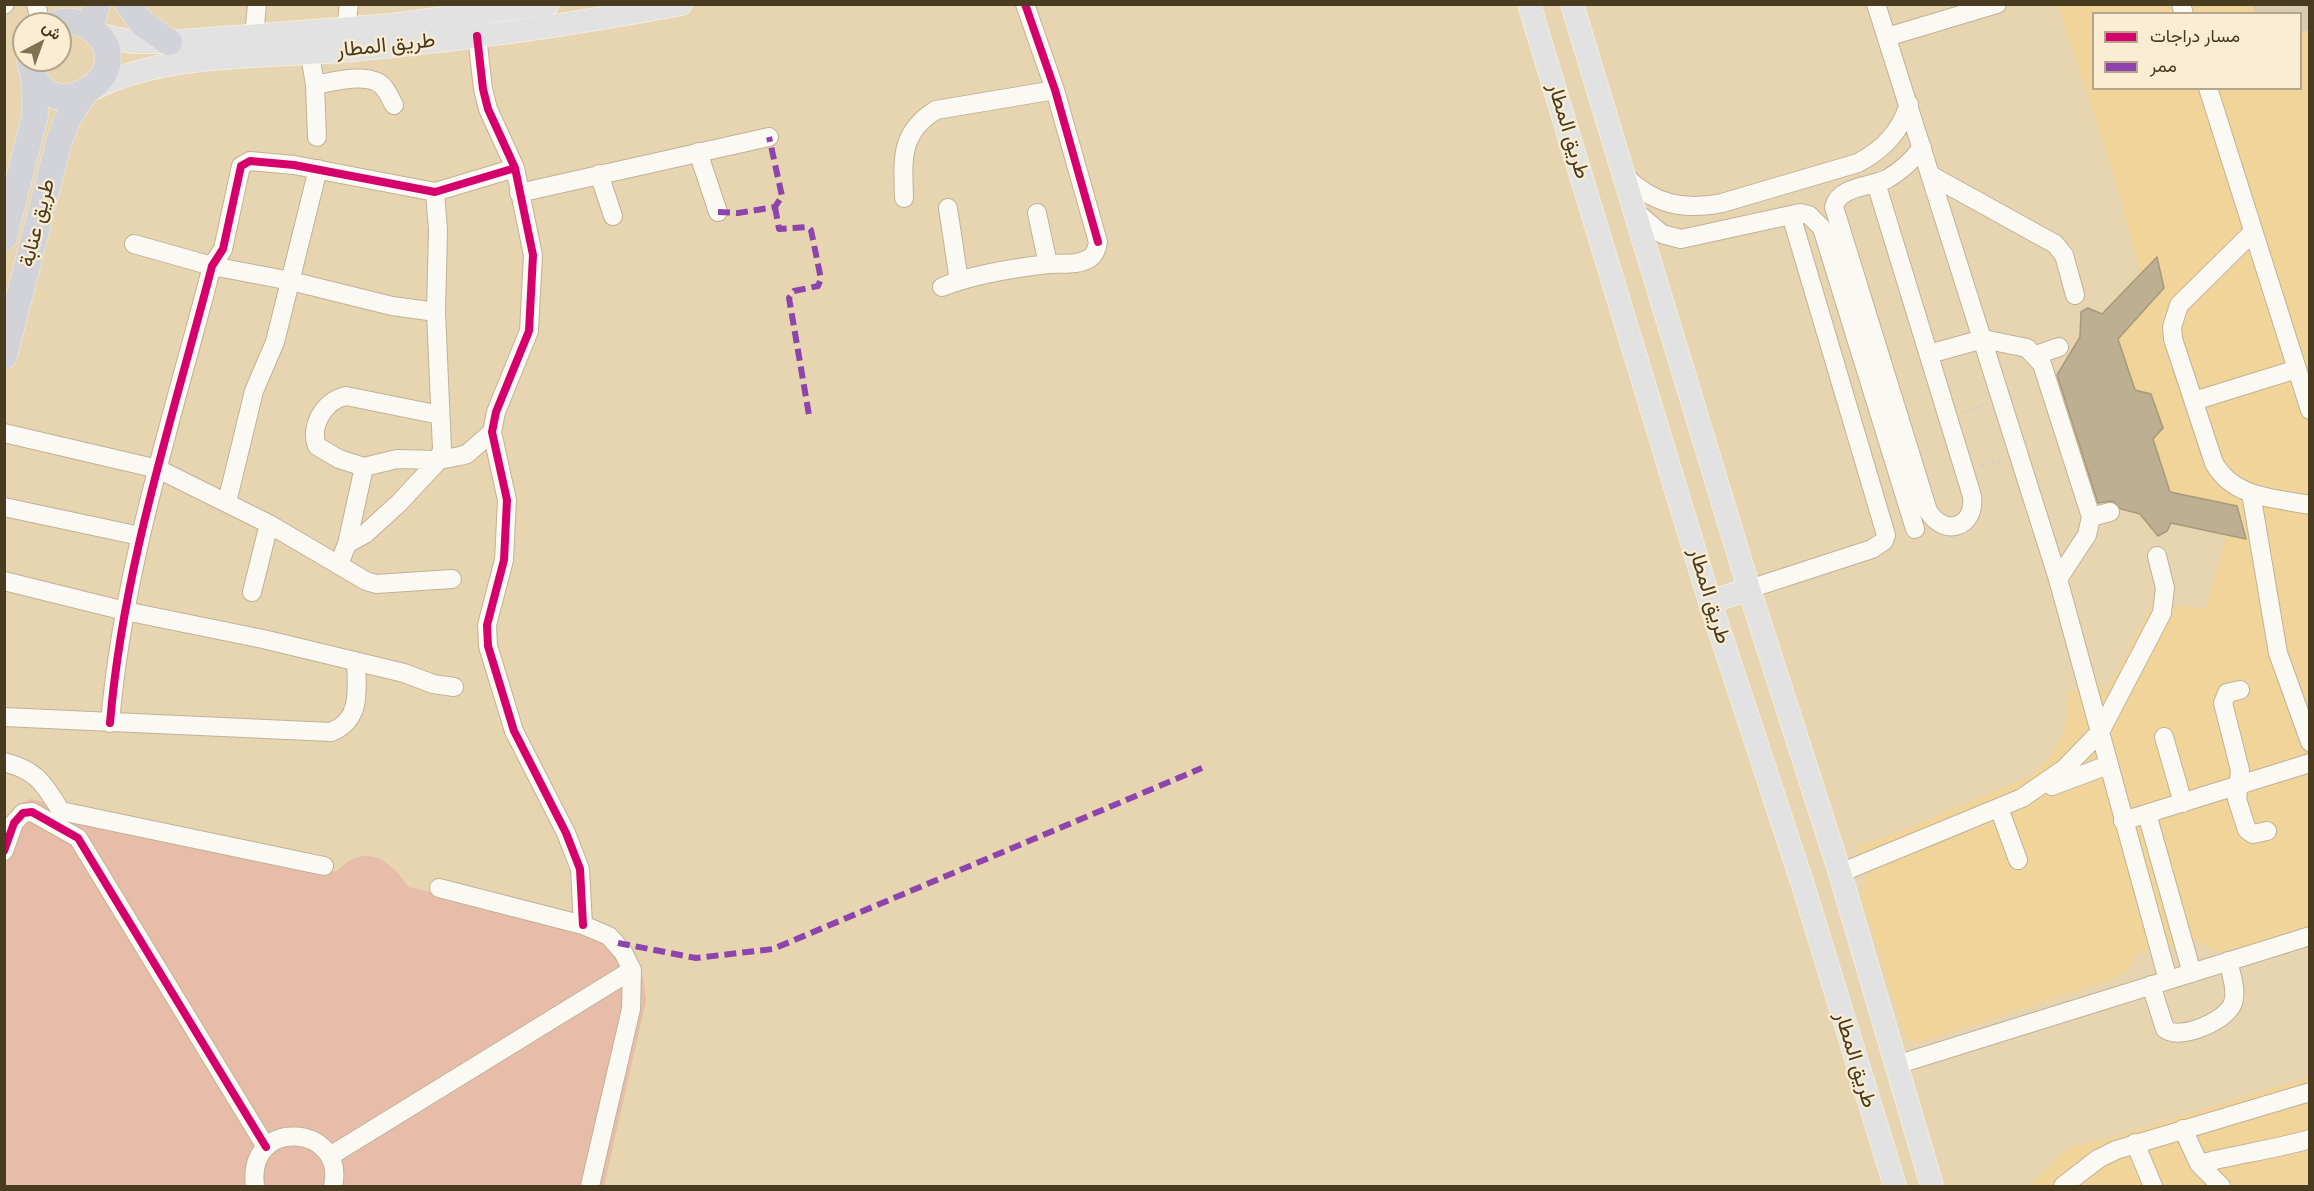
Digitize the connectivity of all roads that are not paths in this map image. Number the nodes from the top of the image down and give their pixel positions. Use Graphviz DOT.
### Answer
graph roads {
  1 [pos="128,4"];
  2 [pos="257,4"];
  3 [pos="349,4"];
  4 [pos="548,4"];
  5 [pos="1025,4"];
  6 [pos="1529,4"];
  7 [pos="1572,4"];
  8 [pos="1876,4"];
  9 [pos="1937,4"];
  10 [pos="1997,4"];
  11 [pos="670,6"];
  12 [pos="72,22"];
  13 [pos="95,22"];
  14 [pos="1930,24"];
  15 [pos="346,29"];
  16 [pos="254,36"];
  17 [pos="477,36"];
  18 [pos="1887,37"];
  19 [pos="169,42"];
  20 [pos="310,54"];
  21 [pos="32,72"];
  22 [pos="35,72"];
  23 [pos="315,85"];
  24 [pos="1055,90"];
  25 [pos="2209,90"];
  26 [pos="88,92"];
  27 [pos="1909,104"];
  28 [pos="394,105"];
  29 [pos="316,137"];
  30 [pos="769,137"];
  31 [pos="1922,147"];
  32 [pos="698,152"];
  33 [pos="515,168"];
  34 [pos="318,169"];
  35 [pos="599,174"];
  36 [pos="1625,176"];
  37 [pos="1932,176"];
  38 [pos="1876,183"];
  39 [pos="435,192"];
  40 [pos="519,194"];
  41 [pos="904,198"];
  42 [pos="948,208"];
  43 [pos="718,212"];
  44 [pos="1636,212"];
  45 [pos="1037,213"];
  46 [pos="1791,215"];
  47 [pos="613,216"];
  48 [pos="2253,232"];
  49 [pos="4,237"];
  50 [pos="134,244"];
  51 [pos="1048,264"];
  52 [pos="212,266"];
  53 [pos="291,280"];
  54 [pos="2075,295"];
  55 [pos="436,312"];
  56 [pos="1983,339"];
  57 [pos="2060,347"];
  58 [pos="1929,354"];
  59 [pos="4,356"];
  60 [pos="2036,356"];
  61 [pos="2296,369"];
  62 [pos="2194,401"];
  63 [pos="2310,410"];
  64 [pos="440,415"];
  65 [pos="492,432"];
  66 [pos="4,433"];
  67 [pos="439,460"];
  68 [pos="364,467"];
  69 [pos="158,469"];
  70 [pos="2251,493"];
  71 [pos="227,502"];
  72 [pos="2310,505"];
  73 [pos="4,507"];
  74 [pos="2110,512"];
  75 [pos="2091,517"];
  76 [pos="269,524"];
  77 [pos="1915,528"];
  78 [pos="140,536"];
  79 [pos="347,544"];
  80 [pos="2157,556"];
  81 [pos="339,564"];
  82 [pos="452,579"];
  83 [pos="2058,579"];
  84 [pos="4,581"];
  85 [pos="1749,589"];
  86 [pos="252,592"];
  87 [pos="1710,602"];
  88 [pos="125,611"];
  89 [pos="356,662"];
  90 [pos="454,687"];
  91 [pos="2240,690"];
  92 [pos="4,717"];
  93 [pos="110,723"];
  94 [pos="2100,732"];
  95 [pos="2164,736"];
  96 [pos="2309,738"];
  97 [pos="4,762"];
  98 [pos="2310,764"];
  99 [pos="2108,765"];
  100 [pos="2238,786"];
  101 [pos="2022,798"];
  102 [pos="2183,803"];
  103 [pos="1999,808"];
  104 [pos="2147,814"];
  105 [pos="2123,821"];
  106 [pos="2267,831"];
  107 [pos="4,851"];
  108 [pos="2018,860"];
  109 [pos="324,866"];
  110 [pos="1840,873"];
  111 [pos="1803,885"];
  112 [pos="439,888"];
  113 [pos="583,925"];
  114 [pos="2310,936"];
  115 [pos="2228,961"];
  116 [pos="632,970"];
  117 [pos="2192,972"];
  118 [pos="2160,982"];
  119 [pos="1896,1065"];
  120 [pos="1859,1077"];
  121 [pos="2310,1092"];
  122 [pos="2183,1129"];
  123 [pos="2310,1139"];
  124 [pos="2135,1143"];
  125 [pos="266,1147"];
  126 [pos="330,1156"];
  127 [pos="2199,1164"];
  128 [pos="2084,1179"];
  129 [pos="255,1186"];
  130 [pos="333,1186"];
  131 [pos="590,1186"];
  132 [pos="1895,1186"];
  133 [pos="1932,1186"];
  134 [pos="2063,1186"];
  135 [pos="2153,1186"];
  136 [pos="2219,1186"];
  1 -- 19 [label="highway"];
  2 -- 16 [label="street"];
  3 -- 15 [label="street"];
  4 -- 15 [label="main road, طريق المطار"];
  5 -- 24 [label="street"];
  6 -- 87 [label="main road, طريق المطار"];
  7 -- 36 [label="main road, طريق المطار"];
  8 -- 18 [label="street"];
  9 -- 14 [label="street"];
  10 -- 14 [label="street"];
  11 -- 17 [label="main road, طريق المطار"];
  12 -- 13 [label="highway"];
  13 -- 19 [label="main road, طريق المطار"];
  13 -- 26 [label="highway, طريق عنابة"];
  14 -- 18 [label="street"];
  15 -- 16 [label="main road, طريق المطار"];
  16 -- 19 [label="main road, طريق المطار"];
  17 -- 20 [label="main road, طريق المطار"];
  17 -- 33 [label="street"];
  18 -- 27 [label="street"];
  20 -- 23 [label="street"];
  20 -- 26 [label="main road, طريق المطار"];
  21 -- 49 [label="highway, طريق عنابة"];
  22 -- 26 [label="highway"];
  23 -- 28 [label="street"];
  23 -- 29 [label="street"];
  24 -- 41 [label="street"];
  24 -- 51 [label="street"];
  25 -- 48 [label="street"];
  26 -- 59 [label="highway, طريق عنابة"];
  27 -- 31 [label="street"];
  27 -- 36 [label="street"];
  30 -- 32 [label="street"];
  31 -- 37 [label="street"];
  31 -- 38 [label="street"];
  32 -- 35 [label="street"];
  32 -- 43 [label="street"];
  33 -- 39 [label="street"];
  33 -- 40 [label="street"];
  34 -- 39 [label="street"];
  34 -- 52 [label="street"];
  34 -- 53 [label="street"];
  35 -- 40 [label="street"];
  35 -- 47 [label="street"];
  36 -- 44 [label="main road, طريق المطار"];
  37 -- 54 [label="street"];
  37 -- 56 [label="street"];
  38 -- 58 [label="street"];
  38 -- 58 [label="street"];
  39 -- 55 [label="street"];
  40 -- 65 [label="street"];
  42 -- 51 [label="street"];
  44 -- 46 [label="street"];
  44 -- 85 [label="main road, طريق المطار"];
  45 -- 51 [label="street"];
  46 -- 77 [label="street"];
  46 -- 85 [label="street"];
  48 -- 61 [label="street"];
  48 -- 62 [label="street"];
  50 -- 52 [label="street"];
  52 -- 53 [label="street"];
  52 -- 69 [label="street"];
  53 -- 55 [label="street"];
  53 -- 71 [label="street"];
  55 -- 64 [label="street"];
  56 -- 58 [label="street"];
  56 -- 60 [label="street"];
  56 -- 83 [label="street"];
  57 -- 60 [label="street"];
  60 -- 75 [label="street"];
  61 -- 62 [label="street"];
  61 -- 63 [label="street"];
  62 -- 70 [label="street"];
  64 -- 67 [label="street"];
  64 -- 68 [label="street"];
  65 -- 67 [label="street"];
  65 -- 113 [label="street"];
  66 -- 69 [label="street"];
  67 -- 68 [label="street"];
  67 -- 79 [label="street"];
  68 -- 79 [label="street"];
  69 -- 71 [label="street"];
  69 -- 78 [label="street"];
  70 -- 72 [label="street"];
  70 -- 96 [label="street"];
  71 -- 76 [label="street"];
  73 -- 78 [label="street"];
  74 -- 75 [label="street"];
  75 -- 83 [label="street"];
  76 -- 81 [label="street"];
  76 -- 86 [label="street"];
  78 -- 88 [label="street"];
  79 -- 81 [label="street"];
  80 -- 94 [label="street"];
  81 -- 82 [label="street"];
  83 -- 94 [label="street"];
  84 -- 88 [label="street"];
  85 -- 87 [label="main road"];
  85 -- 110 [label="main road, طريق المطار"];
  87 -- 111 [label="main road, طريق المطار"];
  88 -- 89 [label="street"];
  88 -- 93 [label="street"];
  89 -- 90 [label="street"];
  89 -- 93 [label="street"];
  91 -- 100 [label="street"];
  92 -- 93 [label="street"];
  94 -- 99 [label="street"];
  94 -- 101 [label="street"];
  95 -- 102 [label="street"];
  97 -- 109 [label="street"];
  98 -- 100 [label="street"];
  99 -- 101 [label="street"];
  99 -- 105 [label="street"];
  100 -- 102 [label="street"];
  100 -- 106 [label="street"];
  101 -- 103 [label="street"];
  102 -- 104 [label="street"];
  103 -- 108 [label="street"];
  103 -- 110 [label="street"];
  104 -- 105 [label="street"];
  104 -- 117 [label="street"];
  105 -- 118 [label="street"];
  107 -- 125 [label="street"];
  110 -- 111 [label="main road"];
  110 -- 119 [label="main road, طريق المطار"];
  111 -- 120 [label="main road, طريق المطار"];
  112 -- 113 [label="street"];
  113 -- 116 [label="street"];
  114 -- 115 [label="street"];
  115 -- 117 [label="street"];
  115 -- 118 [label="street"];
  116 -- 126 [label="street"];
  116 -- 131 [label="street"];
  117 -- 118 [label="street"];
  118 -- 119 [label="street"];
  119 -- 120 [label="main road"];
  119 -- 133 [label="main road, طريق المطار"];
  120 -- 132 [label="main road, طريق المطار"];
  121 -- 122 [label="street"];
  122 -- 124 [label="street"];
  122 -- 127 [label="street"];
  123 -- 127 [label="street"];
  124 -- 128 [label="street"];
  124 -- 135 [label="street"];
  125 -- 126 [label="street"];
  125 -- 129 [label="street"];
  126 -- 130 [label="street"];
  127 -- 136 [label="street"];
  128 -- 134 [label="street"];
}
